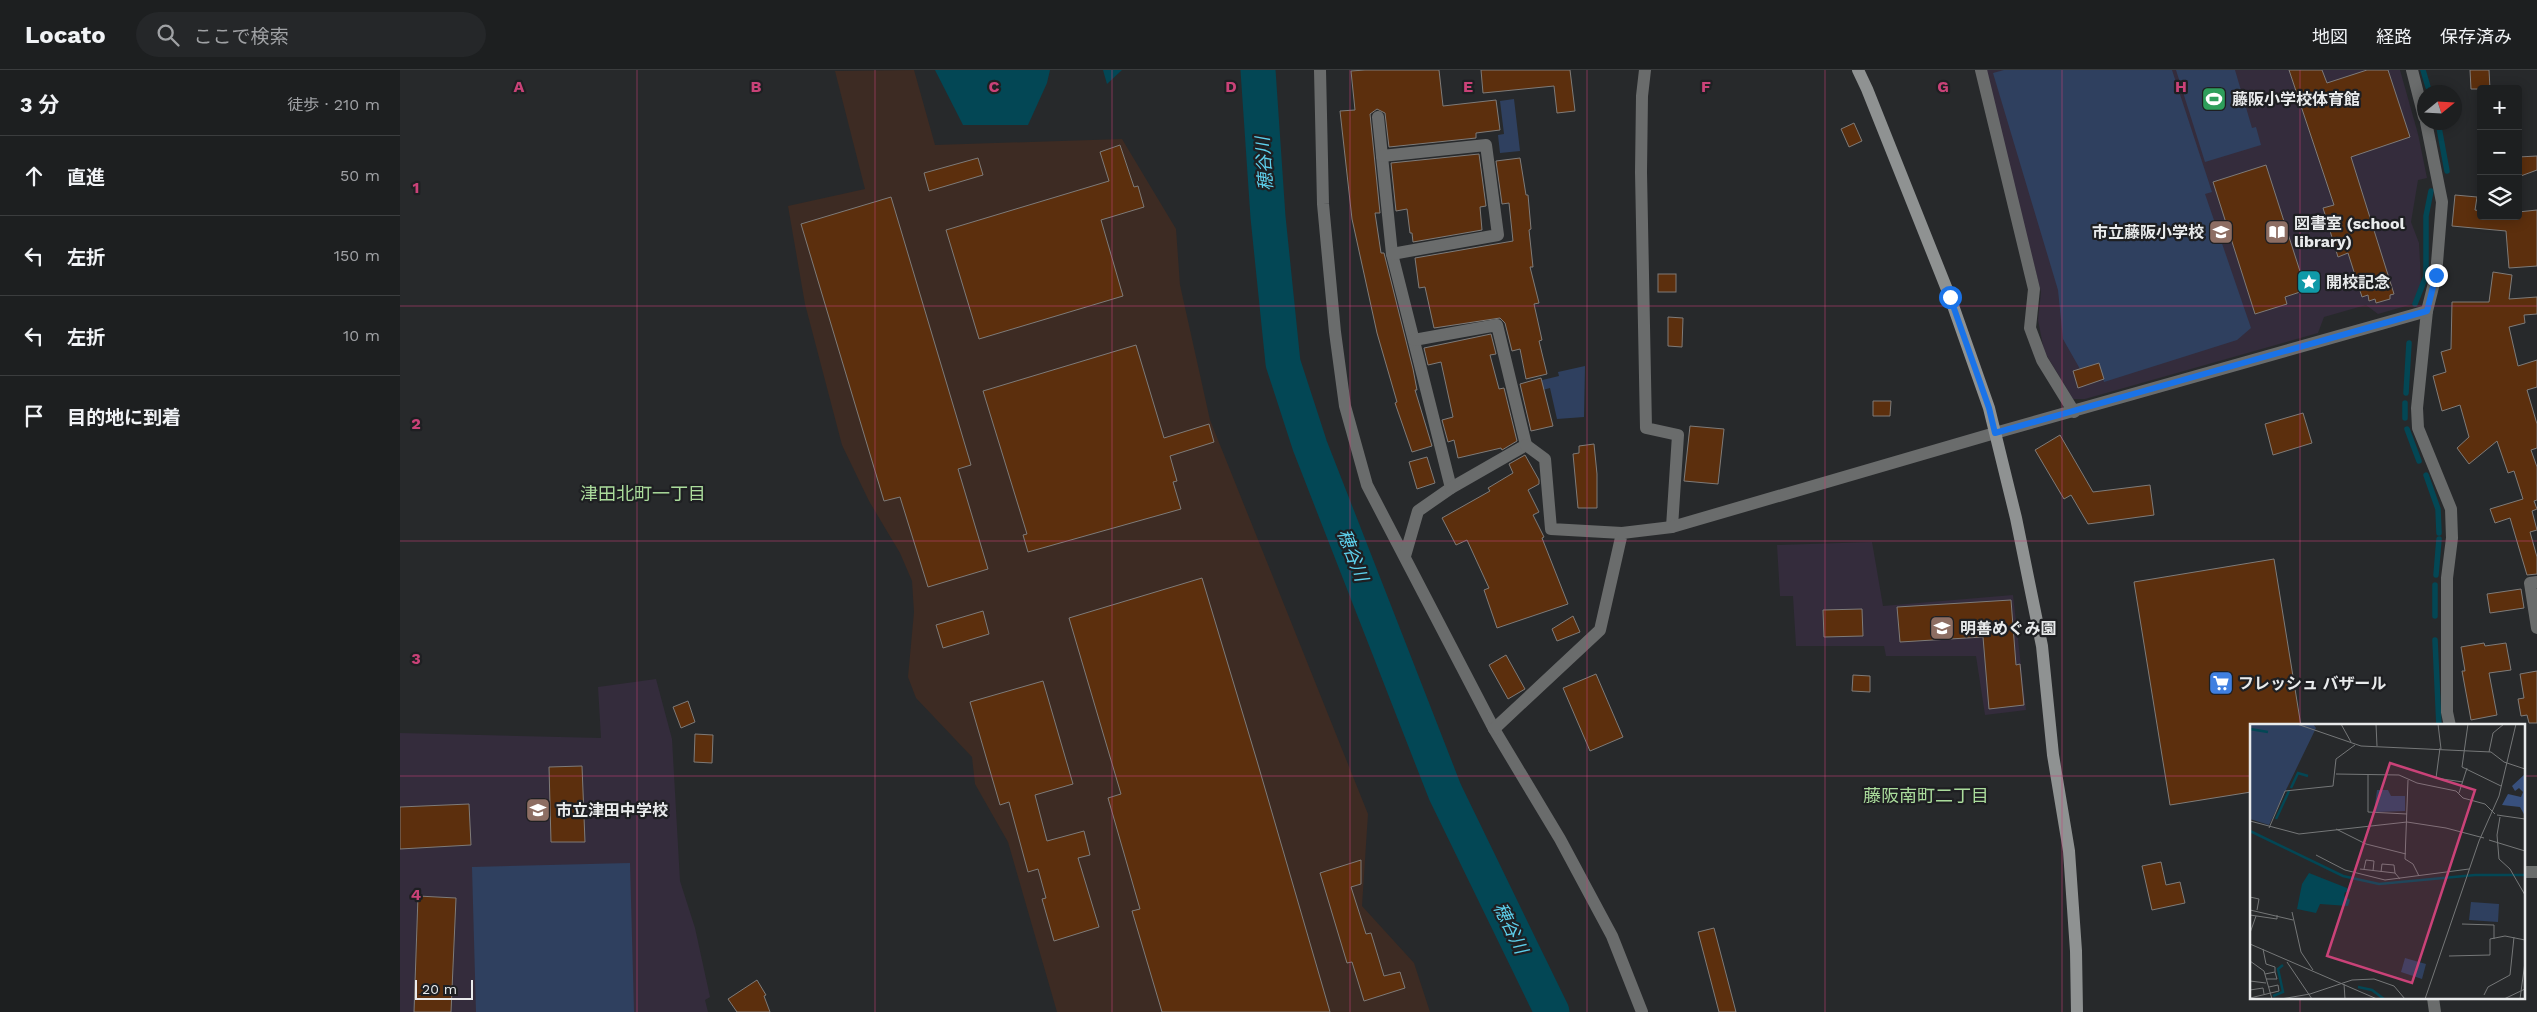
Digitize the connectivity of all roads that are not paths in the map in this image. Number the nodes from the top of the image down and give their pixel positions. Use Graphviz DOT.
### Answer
graph roads {
  1 [pos="1320,70"];
  2 [pos="1645,70"];
  3 [pos="1858,70"];
  4 [pos="1980,70"];
  5 [pos="2412,70"];
  6 [pos="2417,90"];
  7 [pos="1378,117"];
  8 [pos="2428,130"];
  9 [pos="1382,156"];
  10 [pos="1392,254"];
  11 [pos="2427,311"];
  12 [pos="1414,340"];
  13 [pos="2074,412"];
  14 [pos="1995,433"];
  15 [pos="1526,445"];
  16 [pos="1450,488"];
  17 [pos="1672,528"];
  18 [pos="1622,533"];
  19 [pos="1405,556"];
  20 [pos="2537,582"];
  21 [pos="2537,628"];
  22 [pos="2450,724"];
  23 [pos="1494,729"];
  24 [pos="2524,872"];
  25 [pos="2537,872"];
  26 [pos="1642,1012"];
  27 [pos="2077,1012"];
  1 -- 19 [label="street"];
  2 -- 17 [label="street"];
  3 -- 14 [label="street"];
  4 -- 13 [label="street"];
  5 -- 6 [label="street"];
  7 -- 9 [label="street"];
  8 -- 11 [label="street"];
  9 -- 10 [label="street"];
  9 -- 10 [label="street"];
  10 -- 12 [label="street"];
  11 -- 13 [label="street"];
  11 -- 22 [label="street"];
  12 -- 15 [label="street"];
  12 -- 16 [label="street"];
  13 -- 14 [label="street"];
  14 -- 17 [label="street"];
  14 -- 27 [label="street"];
  15 -- 16 [label="street"];
  15 -- 18 [label="street"];
  16 -- 19 [label="street"];
  17 -- 18 [label="street"];
  18 -- 23 [label="street"];
  19 -- 23 [label="street"];
  20 -- 21 [label="street"];
  23 -- 26 [label="street"];
  24 -- 25 [label="street"];
}
